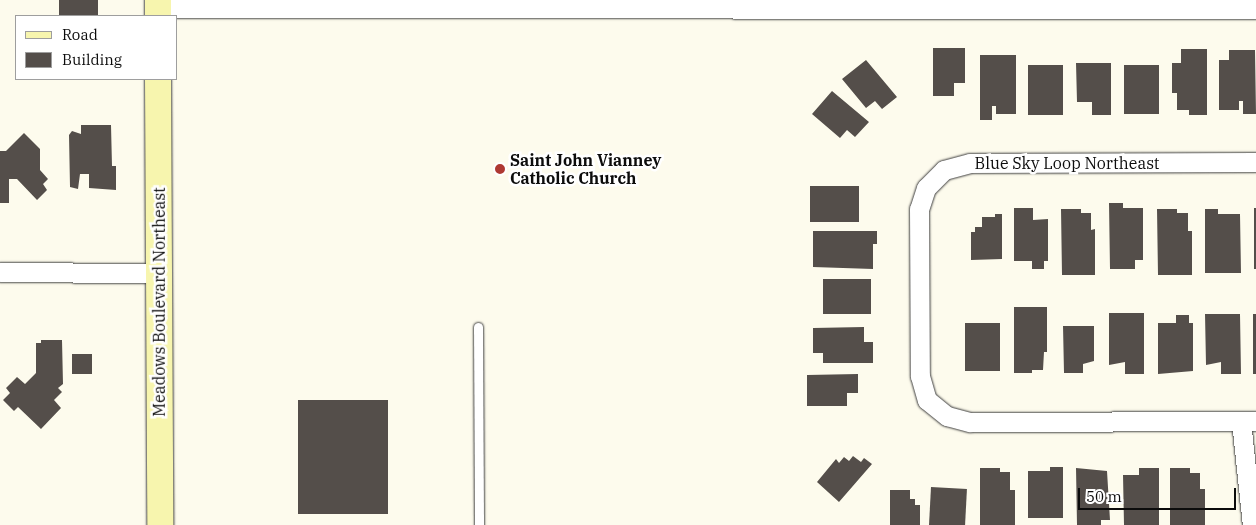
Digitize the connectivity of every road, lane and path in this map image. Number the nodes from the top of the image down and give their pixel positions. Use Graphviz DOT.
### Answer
graph roads {
  1 [pos="351,4"];
  2 [pos="618,4"];
  3 [pos="877,4"];
  4 [pos="1135,4"];
  5 [pos="158,8"];
  6 [pos="1256,9"];
  7 [pos="158,80"];
  8 [pos="1256,162"];
  9 [pos="0,272"];
  10 [pos="158,272"];
  11 [pos="478,327"];
  12 [pos="1248,421"];
  13 [pos="160,525"];
  14 [pos="479,525"];
  15 [pos="1252,525"];
  1 -- 2 [label="street"];
  1 -- 5 [label="street"];
  2 -- 3 [label="street"];
  3 -- 4 [label="street"];
  4 -- 6 [label="street"];
  7 -- 10 [label="street, Meadows Boulevard Northeast"];
  8 -- 12 [label="street, Blue Sky Loop Northeast"];
  9 -- 10 [label="street"];
  10 -- 13 [label="street, Meadows Boulevard Northeast"];
  11 -- 14 [label="lane"];
  12 -- 15 [label="street"];
}
